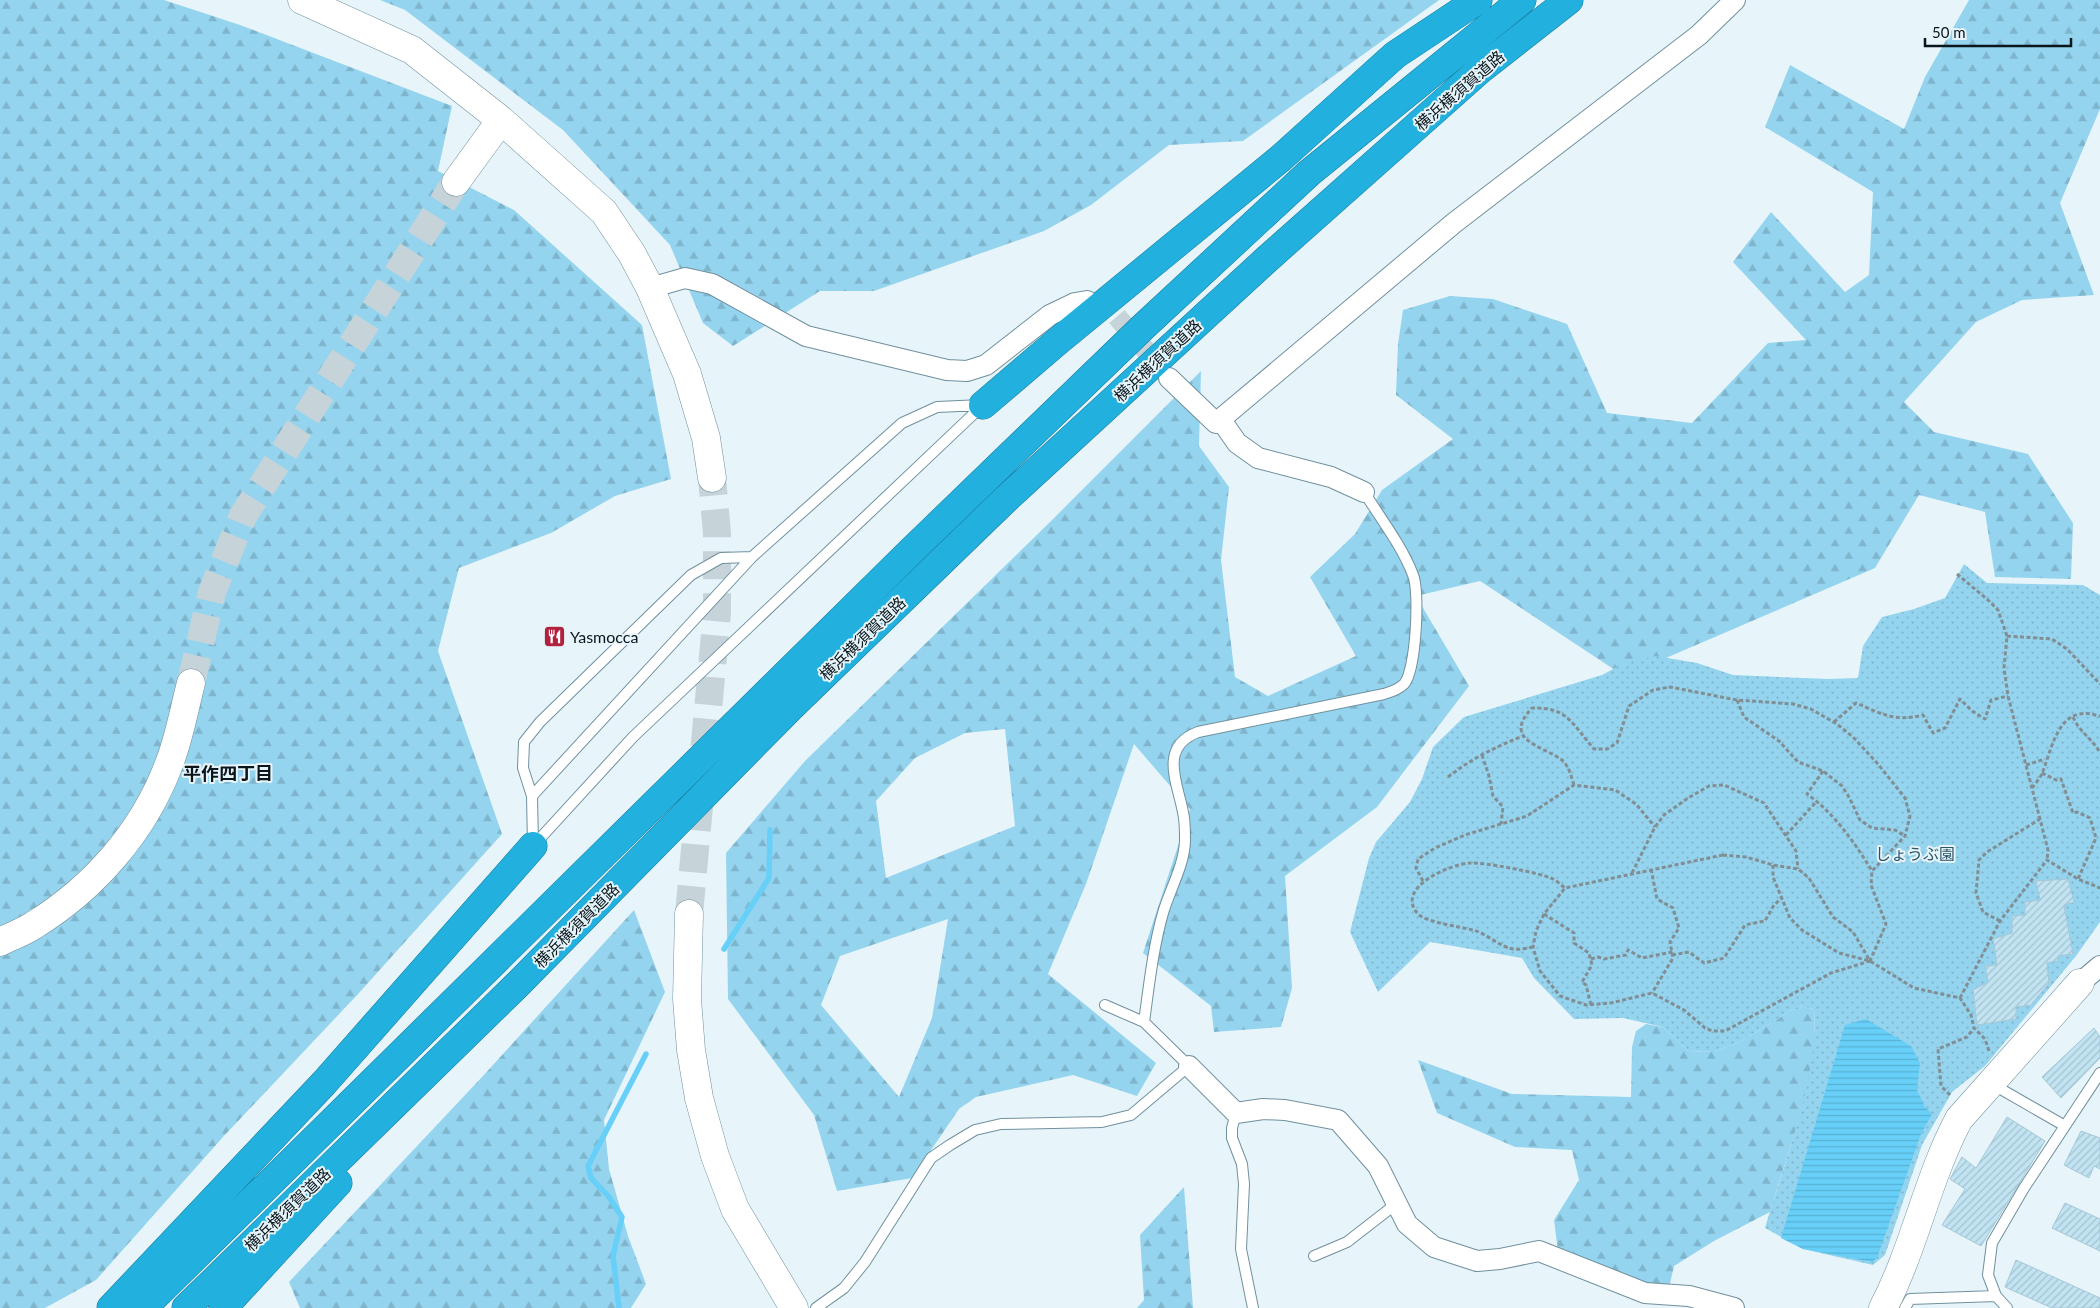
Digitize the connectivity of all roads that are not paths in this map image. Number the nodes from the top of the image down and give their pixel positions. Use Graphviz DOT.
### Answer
graph roads {
  1 [pos="302,0"];
  2 [pos="1478,0"];
  3 [pos="1522,0"];
  4 [pos="1568,0"];
  5 [pos="1735,0"];
  6 [pos="501,120"];
  7 [pos="456,182"];
  8 [pos="650,288"];
  9 [pos="1087,301"];
  10 [pos="1169,378"];
  11 [pos="983,405"];
  12 [pos="1220,420"];
  13 [pos="712,478"];
  14 [pos="1364,492"];
  15 [pos="752,557"];
  16 [pos="191,684"];
  17 [pos="532,796"];
  18 [pos="534,846"];
  19 [pos="689,914"];
  20 [pos="0,942"];
  21 [pos="2100,966"];
  22 [pos="2080,983"];
  23 [pos="515,987"];
  24 [pos="1105,1004"];
  25 [pos="1144,1022"];
  26 [pos="1189,1066"];
  27 [pos="2100,1073"];
  28 [pos="1991,1083"];
  29 [pos="1236,1113"];
  30 [pos="2066,1126"];
  31 [pos="1396,1204"];
  32 [pos="1314,1256"];
  33 [pos="1996,1296"];
  34 [pos="111,1308"];
  35 [pos="143,1308"];
  36 [pos="186,1308"];
  37 [pos="223,1308"];
  38 [pos="794,1308"];
  39 [pos="816,1308"];
  40 [pos="1253,1308"];
  41 [pos="1734,1308"];
  42 [pos="1884,1308"];
  43 [pos="1905,1308"];
  44 [pos="2007,1308"];
  1 -- 6 [label="street"];
  2 -- 11 [label="highway"];
  3 -- 35 [label="highway, 横浜横須賀道路"];
  4 -- 23 [label="highway, 横浜横須賀道路"];
  5 -- 12 [label="street"];
  6 -- 7 [label="street"];
  6 -- 8 [label="street"];
  8 -- 9 [label="street"];
  8 -- 13 [label="street"];
  10 -- 12 [label="street"];
  11 -- 15 [label="lane"];
  11 -- 18 [label="lane"];
  12 -- 14 [label="street"];
  14 -- 25 [label="lane"];
  15 -- 17 [label="lane"];
  15 -- 17 [label="lane"];
  16 -- 20 [label="street"];
  17 -- 18 [label="lane"];
  18 -- 34 [label="highway"];
  19 -- 38 [label="street"];
  21 -- 22 [label="street"];
  22 -- 28 [label="street"];
  23 -- 36 [label="highway, 横浜横須賀道路"];
  23 -- 37 [label="highway"];
  24 -- 25 [label="lane"];
  25 -- 26 [label="lane"];
  26 -- 29 [label="street"];
  26 -- 39 [label="lane"];
  27 -- 30 [label="lane"];
  28 -- 30 [label="lane"];
  28 -- 42 [label="street"];
  29 -- 31 [label="street"];
  29 -- 40 [label="lane"];
  30 -- 33 [label="lane"];
  31 -- 32 [label="lane"];
  31 -- 41 [label="street"];
  33 -- 43 [label="lane"];
  33 -- 44 [label="lane"];
}
